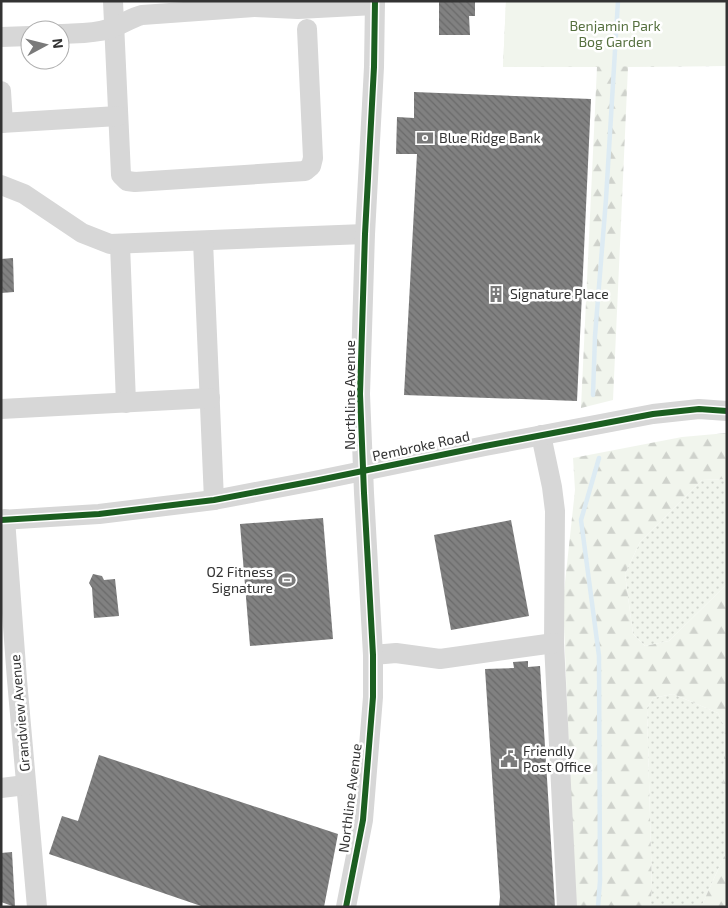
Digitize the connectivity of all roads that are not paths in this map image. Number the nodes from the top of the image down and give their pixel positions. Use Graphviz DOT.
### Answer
graph roads {
  1 [pos="113,1"];
  2 [pos="375,3"];
  3 [pos="114,26"];
  4 [pos="307,29"];
  5 [pos="70,34"];
  6 [pos="20,36"];
  7 [pos="1,37"];
  8 [pos="1,91"];
  9 [pos="118,116"];
  10 [pos="2,123"];
  11 [pos="1,185"];
  12 [pos="365,234"];
  13 [pos="203,241"];
  14 [pos="120,244"];
  15 [pos="210,398"];
  16 [pos="126,403"];
  17 [pos="1,409"];
  18 [pos="727,411"];
  19 [pos="541,435"];
  20 [pos="363,472"];
  21 [pos="214,500"];
  22 [pos="3,520"];
  23 [pos="554,643"];
  24 [pos="374,655"];
  25 [pos="26,785"];
  26 [pos="1,788"];
  27 [pos="37,907"];
  28 [pos="346,907"];
  29 [pos="567,907"];
  1 -- 3 [label="street"];
  2 -- 3 [label="street"];
  2 -- 12 [label="street, Northline Avenue"];
  3 -- 5 [label="street"];
  3 -- 9 [label="street"];
  4 -- 9 [label="street"];
  6 -- 7 [label="street"];
  8 -- 10 [label="street"];
  9 -- 10 [label="street"];
  11 -- 14 [label="street"];
  12 -- 13 [label="street"];
  12 -- 20 [label="street, Northline Avenue"];
  13 -- 14 [label="street"];
  13 -- 15 [label="street"];
  14 -- 16 [label="street"];
  15 -- 16 [label="street"];
  15 -- 21 [label="street"];
  16 -- 17 [label="street"];
  18 -- 19 [label="street, Pembroke Road"];
  19 -- 20 [label="street, Pembroke Road"];
  19 -- 23 [label="street"];
  20 -- 21 [label="street, Pembroke Road"];
  20 -- 24 [label="street, Northline Avenue"];
  21 -- 22 [label="street, Pembroke Road"];
  22 -- 25 [label="street, Grandview Avenue"];
  23 -- 24 [label="street"];
  23 -- 29 [label="street"];
  24 -- 28 [label="street, Northline Avenue"];
  25 -- 26 [label="street"];
  25 -- 27 [label="street, Grandview Avenue"];
}
